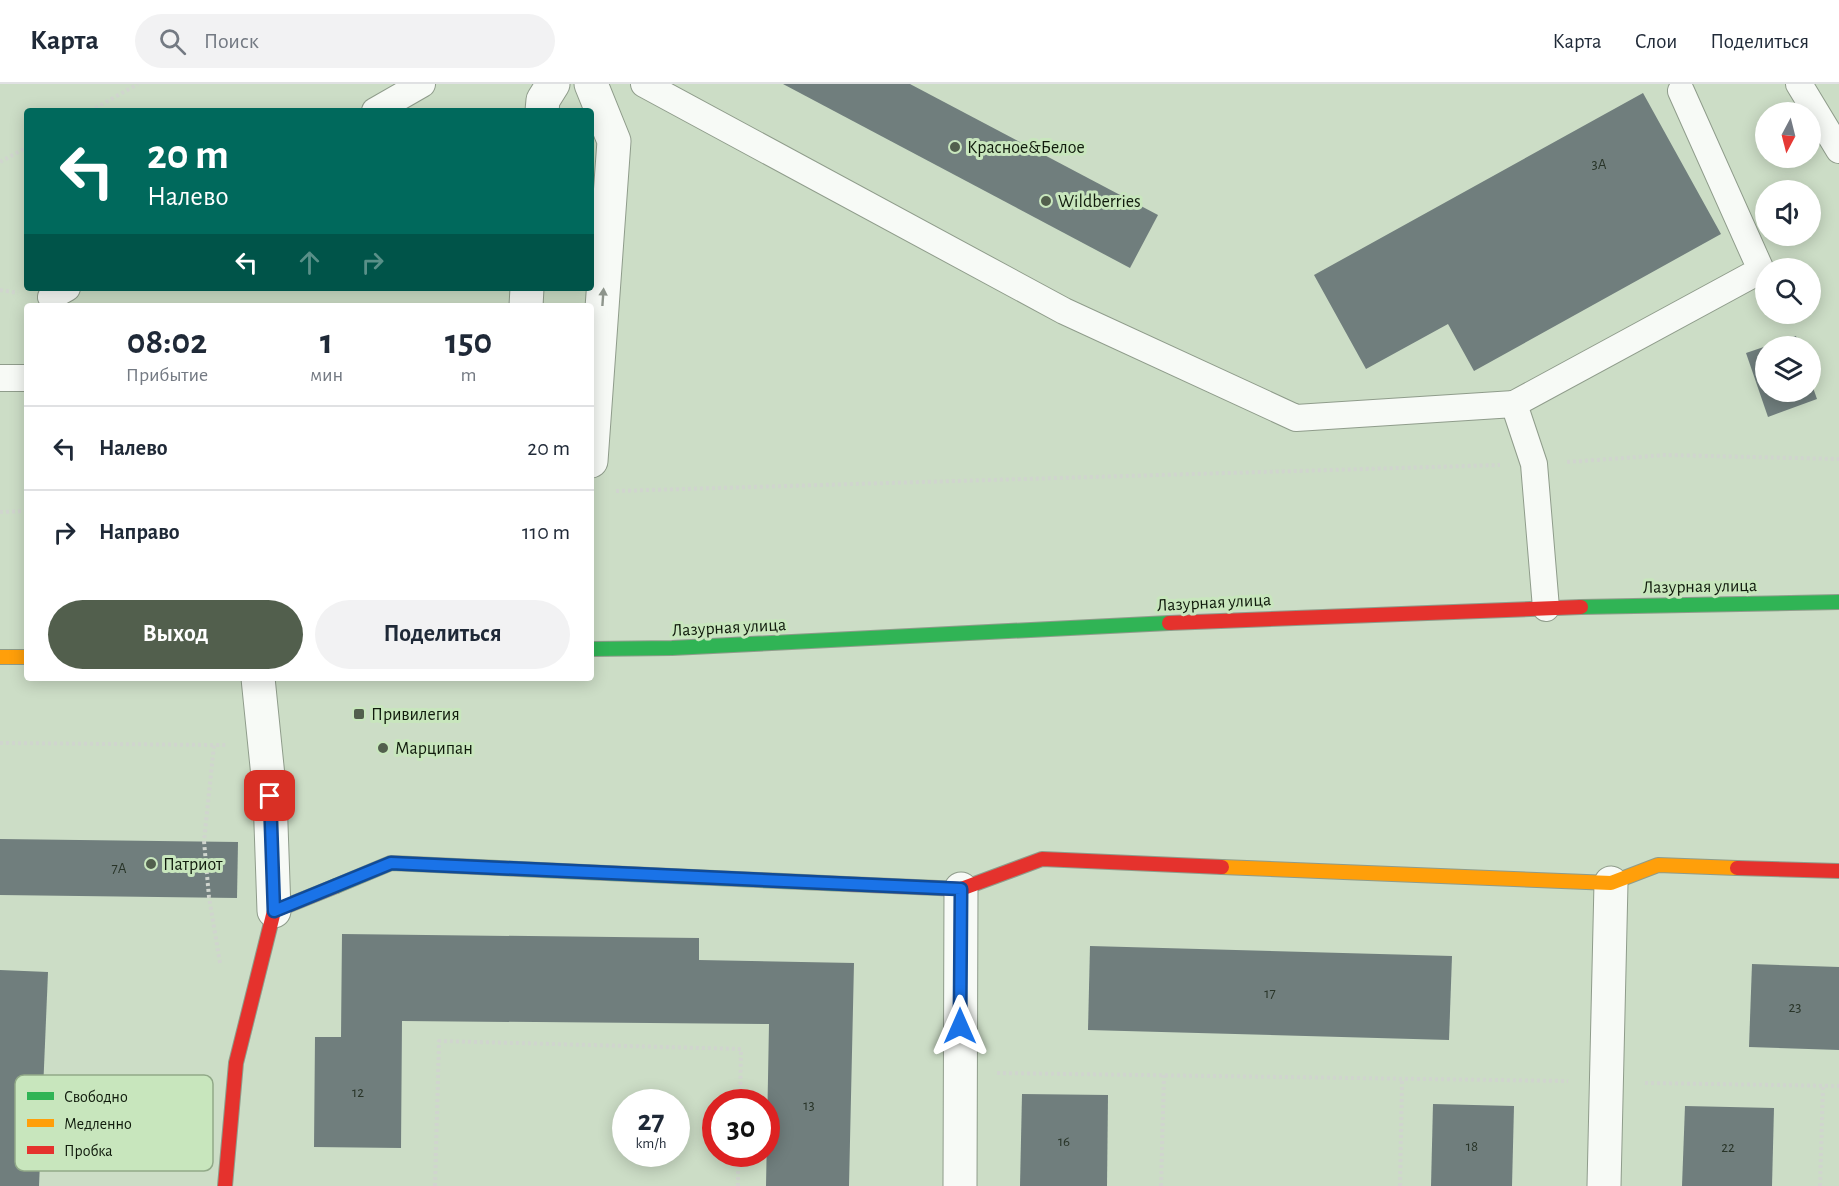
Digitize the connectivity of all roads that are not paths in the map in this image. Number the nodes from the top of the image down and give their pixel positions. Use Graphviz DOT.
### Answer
graph roads {
  1 [pos="422,84"];
  2 [pos="553,84"];
  3 [pos="591,84"];
  4 [pos="644,84"];
  5 [pos="1799,84"];
  6 [pos="1681,91"];
  7 [pos="380,108"];
  8 [pos="542,108"];
  9 [pos="1839,150"];
  10 [pos="594,368"];
  11 [pos="0,378"];
  12 [pos="24,378"];
  13 [pos="1514,404"];
  14 [pos="1839,602"];
  15 [pos="1546,608"];
  16 [pos="594,650"];
  17 [pos="0,657"];
  18 [pos="24,657"];
  19 [pos="258,681"];
  20 [pos="1839,871"];
  21 [pos="1611,883"];
  22 [pos="961,889"];
  23 [pos="274,911"];
  24 [pos="225,1186"];
  25 [pos="960,1186"];
  26 [pos="1604,1186"];
  1 -- 7 [label="lane"];
  2 -- 8 [label="street"];
  10 -- 3 [label="street, one-way"];
  4 -- 13 [label="lane"];
  5 -- 9 [label="lane"];
  6 -- 13 [label="lane"];
  11 -- 12 [label="lane"];
  13 -- 15 [label="lane"];
  14 -- 15 [label="street, Лазурная улица"];
  15 -- 16 [label="street, Лазурная улица"];
  17 -- 18 [label="street"];
  19 -- 23 [label="street"];
  20 -- 21 [label="street"];
  21 -- 22 [label="street"];
  21 -- 26 [label="street"];
  22 -- 23 [label="street"];
  22 -- 25 [label="street"];
  23 -- 24 [label="street"];
}
